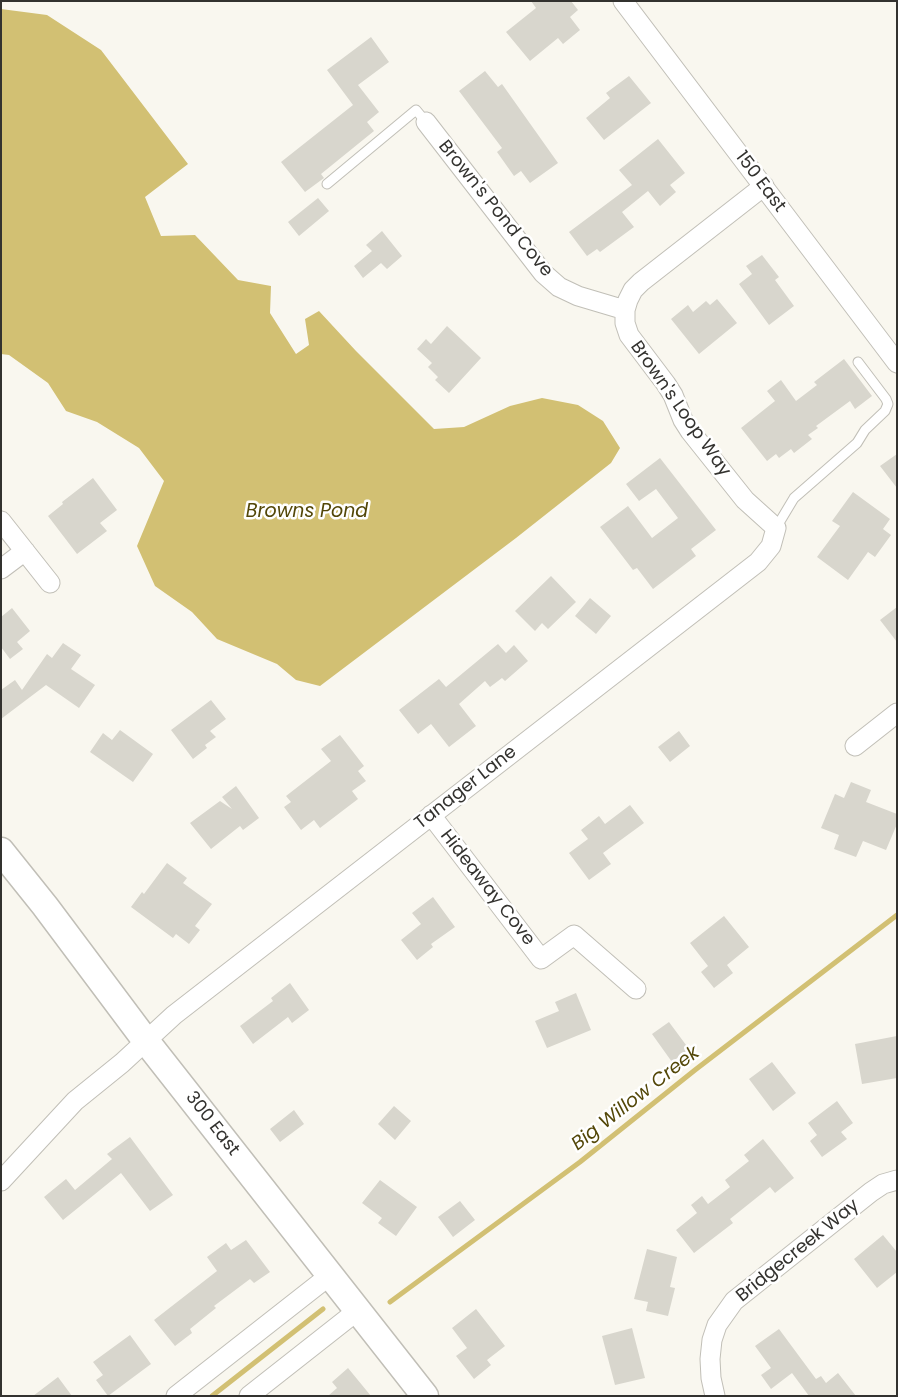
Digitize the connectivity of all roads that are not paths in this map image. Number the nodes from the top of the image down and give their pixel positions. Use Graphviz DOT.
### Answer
graph roads {
  1 [pos="623,1"];
  2 [pos="426,122"];
  3 [pos="327,184"];
  4 [pos="764,186"];
  5 [pos="625,310"];
  6 [pos="858,362"];
  7 [pos="897,363"];
  8 [pos="1,521"];
  9 [pos="776,528"];
  10 [pos="25,551"];
  11 [pos="1,570"];
  12 [pos="50,583"];
  13 [pos="897,713"];
  14 [pos="855,746"];
  15 [pos="431,815"];
  16 [pos="2,854"];
  17 [pos="636,988"];
  18 [pos="146,1041"];
  19 [pos="897,1180"];
  20 [pos="1,1181"];
  21 [pos="329,1276"];
  22 [pos="358,1311"];
  23 [pos="176,1396"];
  24 [pos="249,1396"];
  25 [pos="425,1396"];
  26 [pos="715,1396"];
  1 -- 4 [label="street, 150 East"];
  2 -- 3 [label="lane"];
  2 -- 5 [label="street, Brown's Pond Cove"];
  4 -- 5 [label="street"];
  4 -- 7 [label="street, 150 East"];
  5 -- 9 [label="street, Brown's Loop Way"];
  6 -- 9 [label="lane"];
  8 -- 10 [label="street"];
  9 -- 15 [label="street, Tanager Lane"];
  10 -- 11 [label="street"];
  10 -- 12 [label="street"];
  13 -- 14 [label="street"];
  15 -- 17 [label="street, Hideaway Cove"];
  15 -- 18 [label="street, Tanager Lane"];
  16 -- 18 [label="main road, 300 East"];
  18 -- 20 [label="street, Tanager Lane"];
  18 -- 21 [label="main road, 300 East"];
  19 -- 26 [label="street, Bridgecreek Way"];
  21 -- 22 [label="main road, 300 East"];
  21 -- 23 [label="street"];
  22 -- 24 [label="street"];
  22 -- 25 [label="main road, 300 East"];
}
